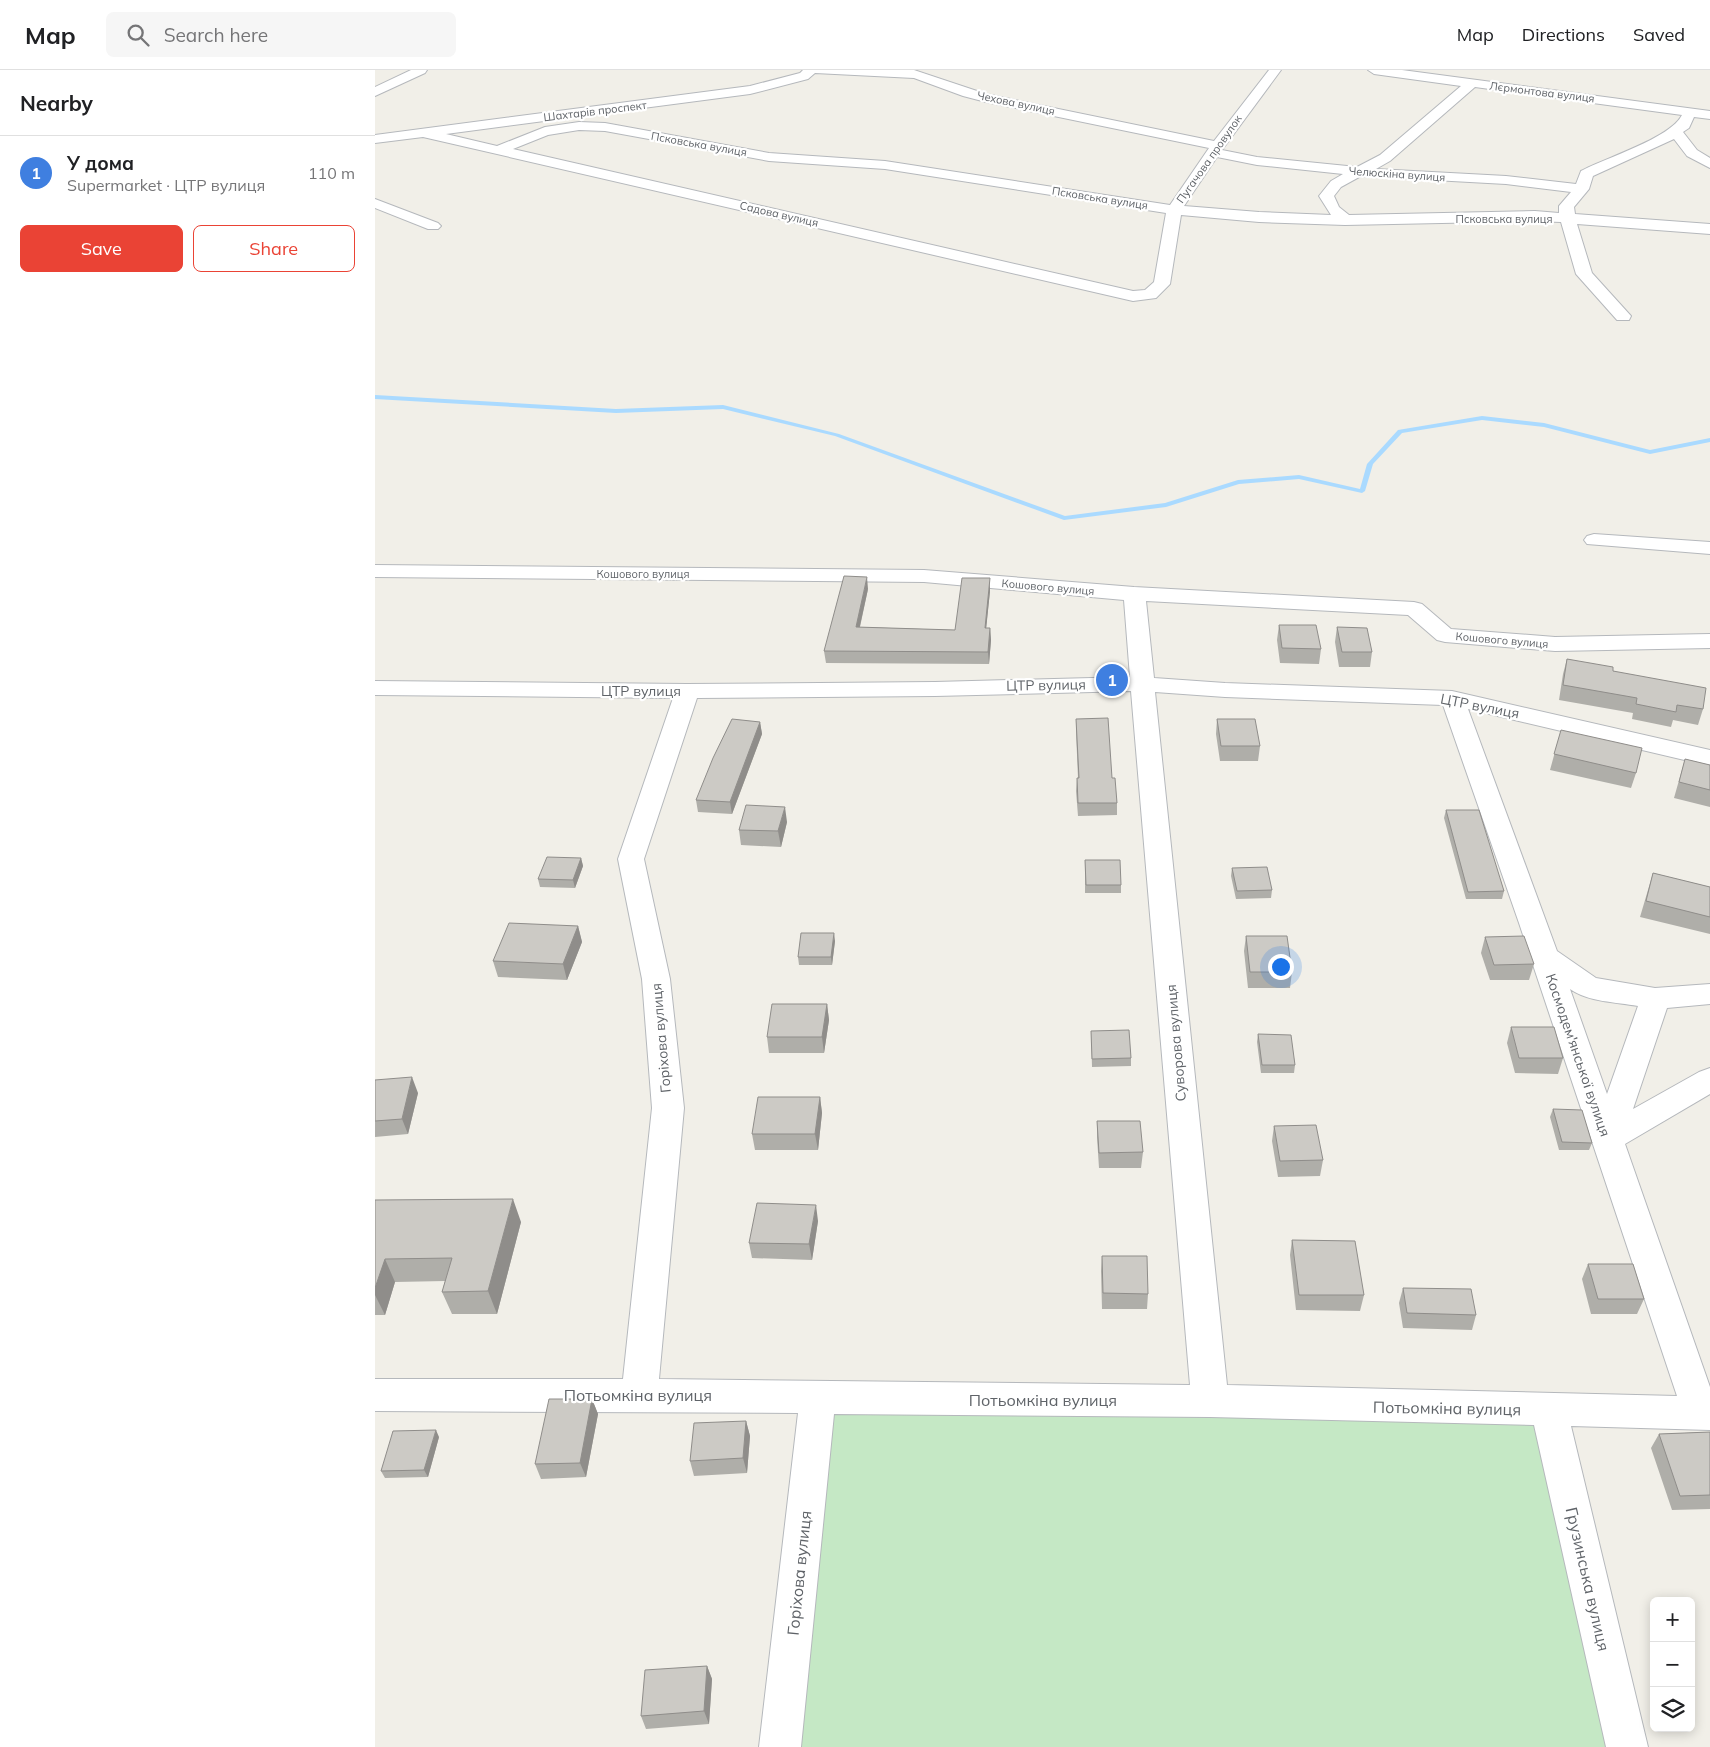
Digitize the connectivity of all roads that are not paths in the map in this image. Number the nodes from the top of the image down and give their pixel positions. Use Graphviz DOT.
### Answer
graph roads {
  1 [pos="421,70"];
  2 [pos="811,70"];
  3 [pos="816,70"];
  4 [pos="894,70"];
  5 [pos="1275,70"];
  6 [pos="1374,70"];
  7 [pos="1472,83"];
  8 [pos="375,92"];
  9 [pos="1689,112"];
  10 [pos="1709,113"];
  11 [pos="1675,131"];
  12 [pos="424,133"];
  13 [pos="375,139"];
  14 [pos="1214,149"];
  15 [pos="499,150"];
  16 [pos="1710,164"];
  17 [pos="1360,172"];
  18 [pos="1583,189"];
  19 [pos="375,203"];
  20 [pos="1174,210"];
  21 [pos="1345,220"];
  22 [pos="1568,220"];
  23 [pos="433,226"];
  24 [pos="1710,228"];
  25 [pos="1133,296"];
  26 [pos="1623,316"];
  27 [pos="1594,540"];
  28 [pos="1710,548"];
  29 [pos="377,575"];
  30 [pos="1134,594"];
  31 [pos="1710,641"];
  32 [pos="1142,684"];
  33 [pos="375,688"];
  34 [pos="687,691"];
  35 [pos="1452,698"];
  36 [pos="1710,758"];
  37 [pos="1544,956"];
  38 [pos="1710,994"];
  39 [pos="1655,999"];
  40 [pos="1710,1080"];
  41 [pos="1607,1139"];
  42 [pos="375,1395"];
  43 [pos="639,1395"];
  44 [pos="818,1398"];
  45 [pos="1210,1401"];
  46 [pos="1549,1410"];
  47 [pos="1705,1413"];
  48 [pos="780,1747"];
  49 [pos="1627,1747"];
  1 -- 8 [label="street"];
  2 -- 12 [label="street, Шахтарів проспект"];
  3 -- 4 [label="street, Чехова вулиця"];
  4 -- 14 [label="street, Чехова вулиця"];
  5 -- 14 [label="street, Пугачова провулок"];
  6 -- 7 [label="street, Лєрмонтова вулиця"];
  7 -- 9 [label="street, Лєрмонтова вулиця"];
  7 -- 17 [label="street"];
  9 -- 10 [label="street, Лєрмонтова вулиця"];
  9 -- 11 [label="street"];
  11 -- 16 [label="street"];
  11 -- 18 [label="street"];
  12 -- 13 [label="street, Шахтарів проспект"];
  12 -- 15 [label="street, Садова вулиця"];
  14 -- 17 [label="street, Челюскіна вулиця"];
  14 -- 20 [label="street, Пугачова провулок"];
  15 -- 20 [label="street, Псковська вулиця"];
  15 -- 25 [label="street, Садова вулиця"];
  17 -- 18 [label="street, Челюскіна вулиця"];
  17 -- 21 [label="street"];
  18 -- 22 [label="street"];
  19 -- 23 [label="street"];
  20 -- 21 [label="street, Псковська вулиця"];
  20 -- 25 [label="street, Пугачова провулок"];
  21 -- 22 [label="street, Псковська вулиця"];
  22 -- 24 [label="street, Псковська вулиця"];
  22 -- 26 [label="street"];
  27 -- 28 [label="street"];
  29 -- 30 [label="street, Кошового вулиця"];
  30 -- 31 [label="street, Кошового вулиця"];
  30 -- 32 [label="street, Суворова вулиця"];
  32 -- 34 [label="street, ЦТР вулиця"];
  32 -- 35 [label="street, ЦТР вулиця"];
  32 -- 45 [label="street, Суворова вулиця"];
  33 -- 34 [label="street, ЦТР вулиця"];
  34 -- 43 [label="street, Горіхова вулиця"];
  35 -- 36 [label="street, ЦТР вулиця"];
  35 -- 37 [label="street, Космодем'янської вулиця"];
  37 -- 39 [label="street"];
  37 -- 41 [label="street, Космодем'янської вулиця"];
  38 -- 39 [label="street"];
  39 -- 41 [label="street"];
  40 -- 41 [label="street"];
  41 -- 47 [label="street, Космодем'янської вулиця"];
  42 -- 43 [label="street, Потьомкіна вулиця"];
  43 -- 44 [label="street, Потьомкіна вулиця"];
  44 -- 45 [label="street, Потьомкіна вулиця"];
  44 -- 48 [label="street, Горіхова вулиця"];
  45 -- 46 [label="street, Потьомкіна вулиця"];
  46 -- 47 [label="street, Потьомкіна вулиця"];
  46 -- 49 [label="street, Грузинська вулиця"];
}
